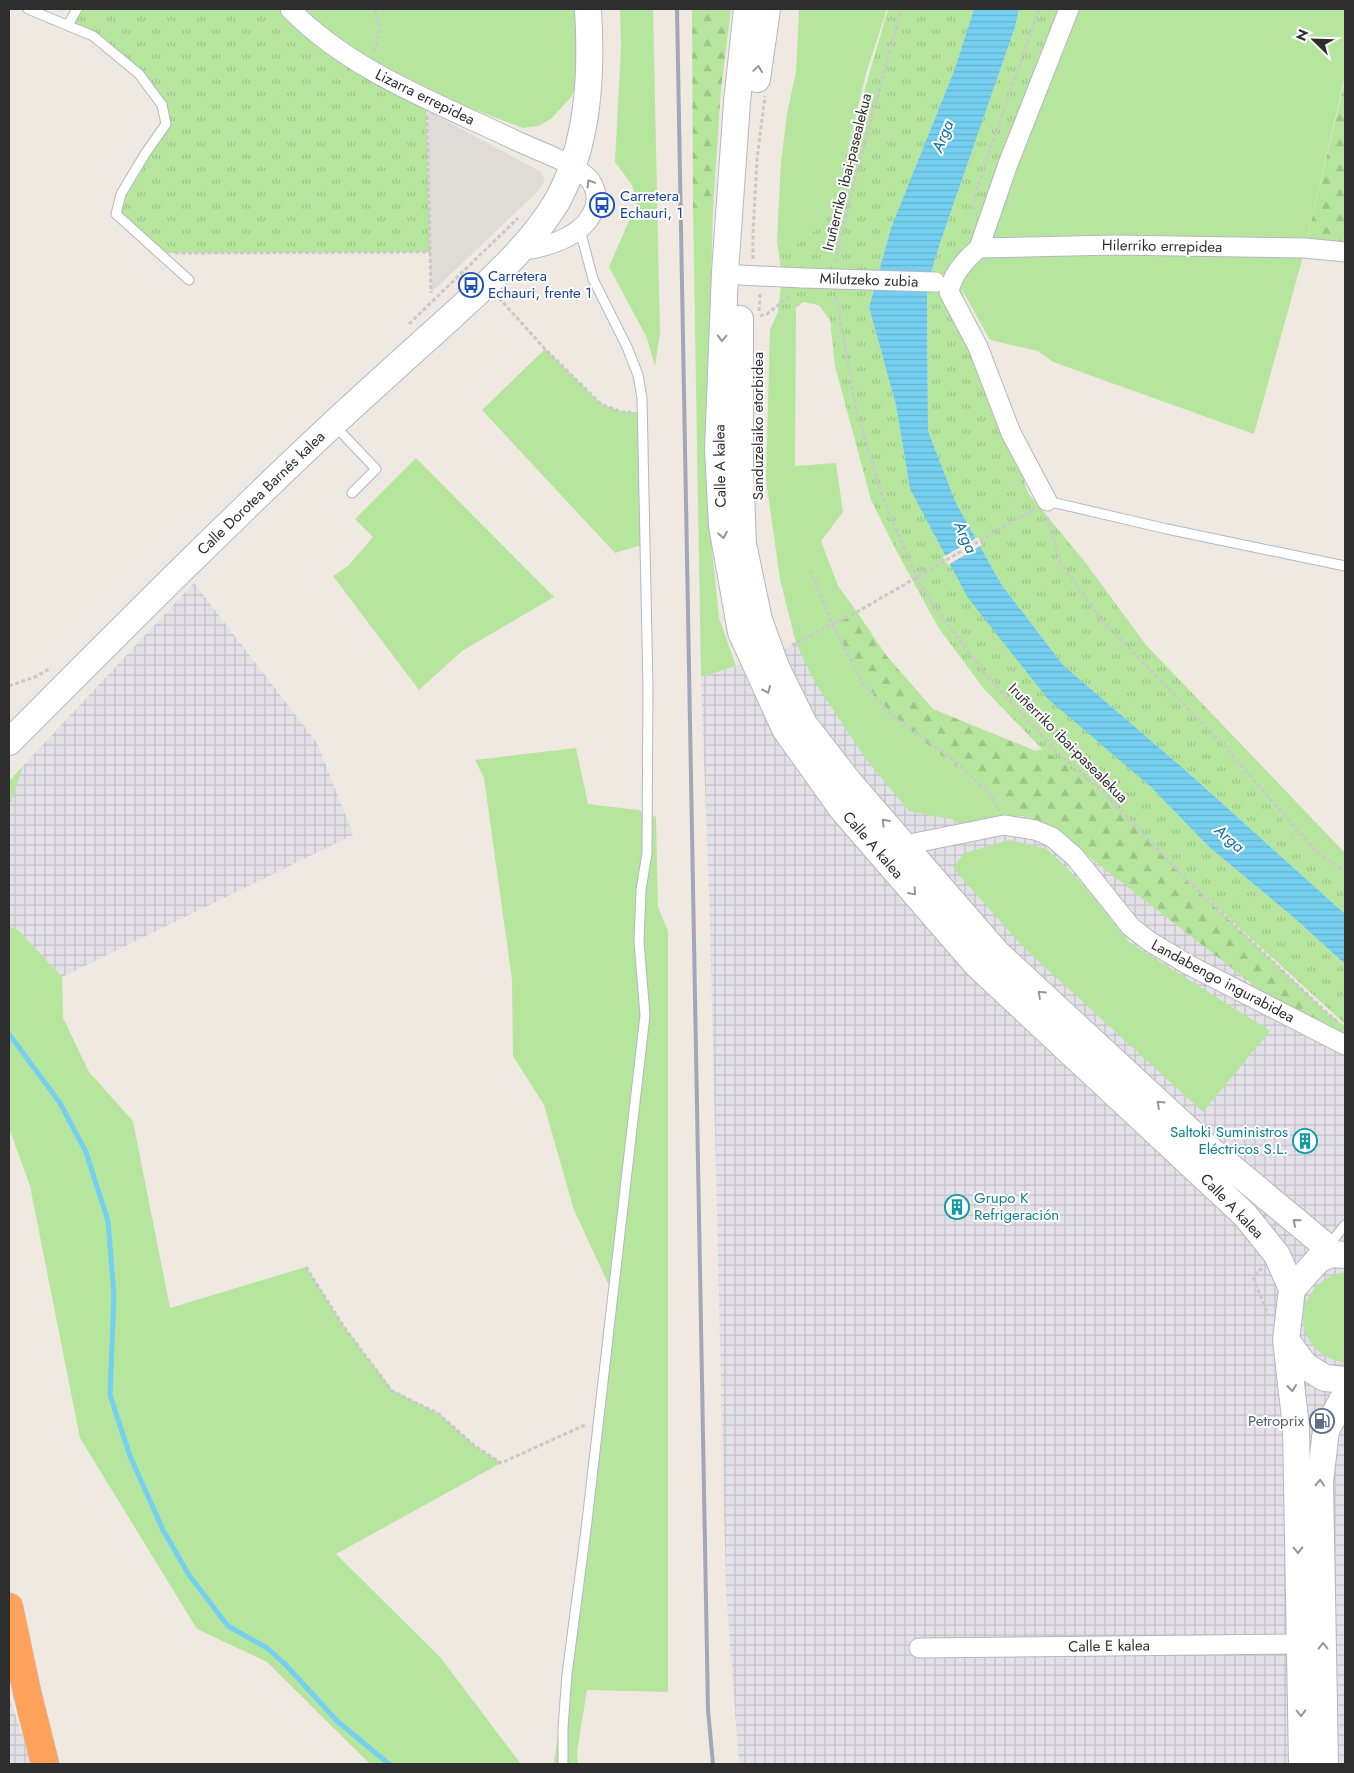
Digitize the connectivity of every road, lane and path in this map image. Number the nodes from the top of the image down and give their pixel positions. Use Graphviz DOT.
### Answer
graph roads {
  1 [pos="28,9"];
  2 [pos="77,9"];
  3 [pos="290,9"];
  4 [pos="375,9"];
  5 [pos="588,9"];
  6 [pos="747,9"];
  7 [pos="767,9"];
  8 [pos="901,9"];
  9 [pos="1039,9"];
  10 [pos="1069,9"];
  11 [pos="68,25"];
  12 [pos="369,70"];
  13 [pos="766,93"];
  14 [pos="426,110"];
  15 [pos="572,167"];
  16 [pos="971,217"];
  17 [pos="580,230"];
  18 [pos="978,248"];
  19 [pos="519,251"];
  20 [pos="430,252"];
  21 [pos="1345,252"];
  22 [pos="159,253"];
  23 [pos="837,263"];
  24 [pos="741,274"];
  25 [pos="189,280"];
  26 [pos="943,282"];
  27 [pos="486,285"];
  28 [pos="798,286"];
  29 [pos="836,289"];
  30 [pos="431,292"];
  31 [pos="829,297"];
  32 [pos="836,300"];
  33 [pos="759,316"];
  34 [pos="759,325"];
  35 [pos="642,412"];
  36 [pos="333,424"];
  37 [pos="352,492"];
  38 [pos="1041,505"];
  39 [pos="1345,566"];
  40 [pos="810,570"];
  41 [pos="833,625"];
  42 [pos="792,645"];
  43 [pos="37,676"];
  44 [pos="9,686"];
  45 [pos="9,742"];
  46 [pos="1004,825"];
  47 [pos="905,845"];
  48 [pos="1345,871"];
  49 [pos="1339,1022"];
  50 [pos="1345,1045"];
  51 [pos="1345,1225"];
  52 [pos="1335,1252"];
  53 [pos="1266,1265"];
  54 [pos="306,1267"];
  55 [pos="1292,1289"];
  56 [pos="1262,1300"];
  57 [pos="1286,1340"];
  58 [pos="1345,1380"];
  59 [pos="1345,1395"];
  60 [pos="599,1418"];
  61 [pos="9,1607"];
  62 [pos="1300,1644"];
  63 [pos="919,1648"];
  64 [pos="45,1764"];
  65 [pos="563,1764"];
  66 [pos="1302,1764"];
  67 [pos="1325,1764"];
  1 -- 11 [label="lane"];
  2 -- 11 [label="lane"];
  3 -- 12 [label="street, Lizarra errepidea"];
  4 -- 12 [label="path"];
  5 -- 15 [label="main road"];
  6 -- 24 [label="main road"];
  24 -- 7 [label="main road, one-way"];
  8 -- 23 [label="path, Iruñerriko ibai-pasealekua"];
  9 -- 16 [label="path"];
  10 -- 18 [label="street"];
  11 -- 22 [label="lane"];
  12 -- 15 [label="street, Lizarra errepidea"];
  13 -- 24 [label="path"];
  14 -- 20 [label="path"];
  17 -- 15 [label="street, Lizarra errepidea, one-way"];
  15 -- 19 [label="main road"];
  17 -- 19 [label="street"];
  17 -- 35 [label="lane"];
  18 -- 21 [label="street, Hilerriko errepidea"];
  18 -- 26 [label="street"];
  19 -- 27 [label="main road, Calle Dorotea Barnés kalea"];
  20 -- 22 [label="path"];
  20 -- 30 [label="path"];
  22 -- 25 [label="lane"];
  24 -- 28 [label="street, Milutzeko zubia"];
  24 -- 33 [label="path"];
  47 -- 24 [label="main road, Calle A kalea, one-way"];
  24 -- 55 [label="main road, Calle A kalea, one-way"];
  26 -- 28 [label="street, Milutzeko zubia, bridge"];
  26 -- 38 [label="street"];
  27 -- 35 [label="path"];
  27 -- 36 [label="main road, Calle Dorotea Barnés kalea"];
  28 -- 33 [label="path"];
  29 -- 32 [label="path, Iruñerriko ibai-pasealekua"];
  31 -- 32 [label="path"];
  32 -- 49 [label="path, Iruñerriko ibai-pasealekua"];
  33 -- 34 [label="path"];
  35 -- 60 [label="lane"];
  36 -- 37 [label="lane"];
  36 -- 45 [label="main road, Calle Dorotea Barnés kalea"];
  38 -- 39 [label="lane"];
  38 -- 41 [label="path, bridge"];
  38 -- 48 [label="path"];
  40 -- 41 [label="path"];
  41 -- 42 [label="path"];
  41 -- 46 [label="path"];
  43 -- 44 [label="path"];
  46 -- 47 [label="street, Landabengo ingurabidea"];
  46 -- 50 [label="street, Landabengo ingurabidea"];
  52 -- 47 [label="main road, Calle A kalea, one-way"];
  51 -- 52 [label="lane"];
  52 -- 55 [label="main road"];
  53 -- 56 [label="path"];
  54 -- 60 [label="path"];
  55 -- 57 [label="main road"];
  57 -- 58 [label="main road"];
  57 -- 62 [label="main road, one-way"];
  67 -- 59 [label="main road, one-way"];
  60 -- 65 [label="lane"];
  61 -- 64 [label="highway"];
  62 -- 63 [label="street, Calle E kalea"];
  62 -- 66 [label="main road, one-way"];
}
